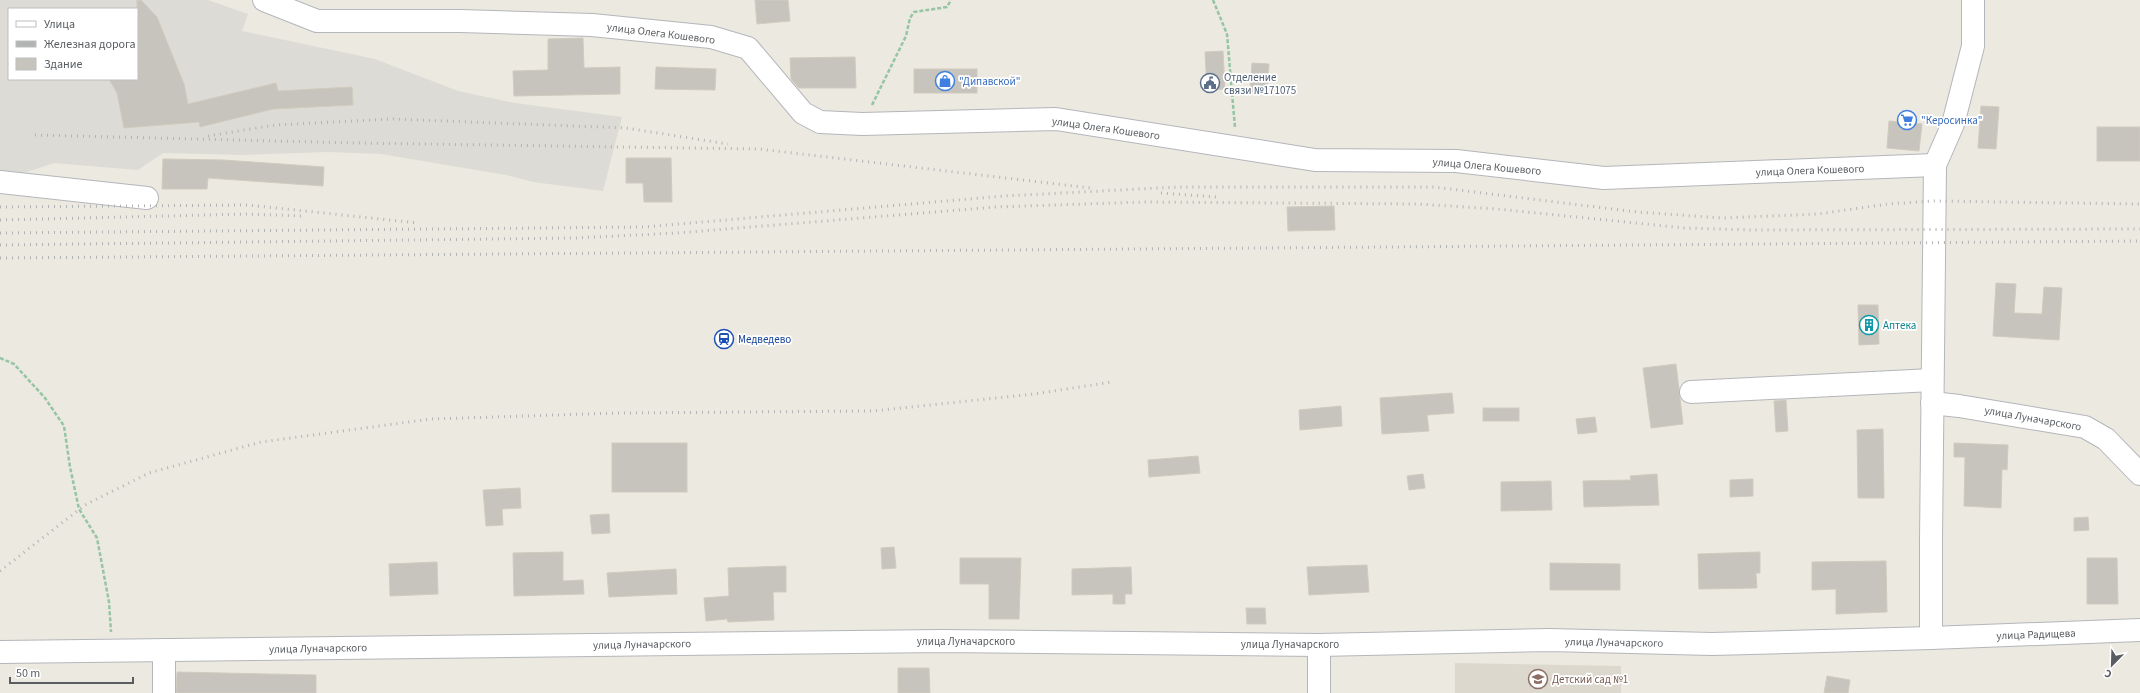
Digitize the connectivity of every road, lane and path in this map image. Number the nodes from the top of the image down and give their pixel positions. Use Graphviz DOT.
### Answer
graph roads {
  1 [pos="264,0"];
  2 [pos="951,0"];
  3 [pos="1213,0"];
  4 [pos="1973,0"];
  5 [pos="862,124"];
  6 [pos="1237,147"];
  7 [pos="1935,165"];
  8 [pos="0,182"];
  9 [pos="147,198"];
  10 [pos="0,358"];
  11 [pos="1932,380"];
  12 [pos="1691,392"];
  13 [pos="1932,403"];
  14 [pos="2140,474"];
  15 [pos="2140,630"];
  16 [pos="1931,638"];
  17 [pos="1319,644"];
  18 [pos="112,650"];
  19 [pos="164,650"];
  20 [pos="0,652"];
  21 [pos="164,693"];
  22 [pos="1319,693"];
  1 -- 5 [label="street, улица Олега Кошевого"];
  2 -- 5 [label="path"];
  3 -- 6 [label="path"];
  4 -- 7 [label="street"];
  5 -- 6 [label="street, улица Олега Кошевого"];
  6 -- 7 [label="street, улица Олега Кошевого"];
  7 -- 11 [label="street"];
  8 -- 9 [label="street"];
  10 -- 18 [label="path"];
  11 -- 12 [label="street"];
  11 -- 13 [label="street"];
  13 -- 14 [label="street, улица Луначарского"];
  13 -- 16 [label="street"];
  15 -- 16 [label="street, улица Радищева"];
  16 -- 17 [label="street, улица Луначарского"];
  17 -- 19 [label="street, улица Луначарского"];
  17 -- 22 [label="street"];
  18 -- 19 [label="street, улица Луначарского"];
  18 -- 20 [label="street, улица Луначарского"];
  19 -- 21 [label="street"];
}
